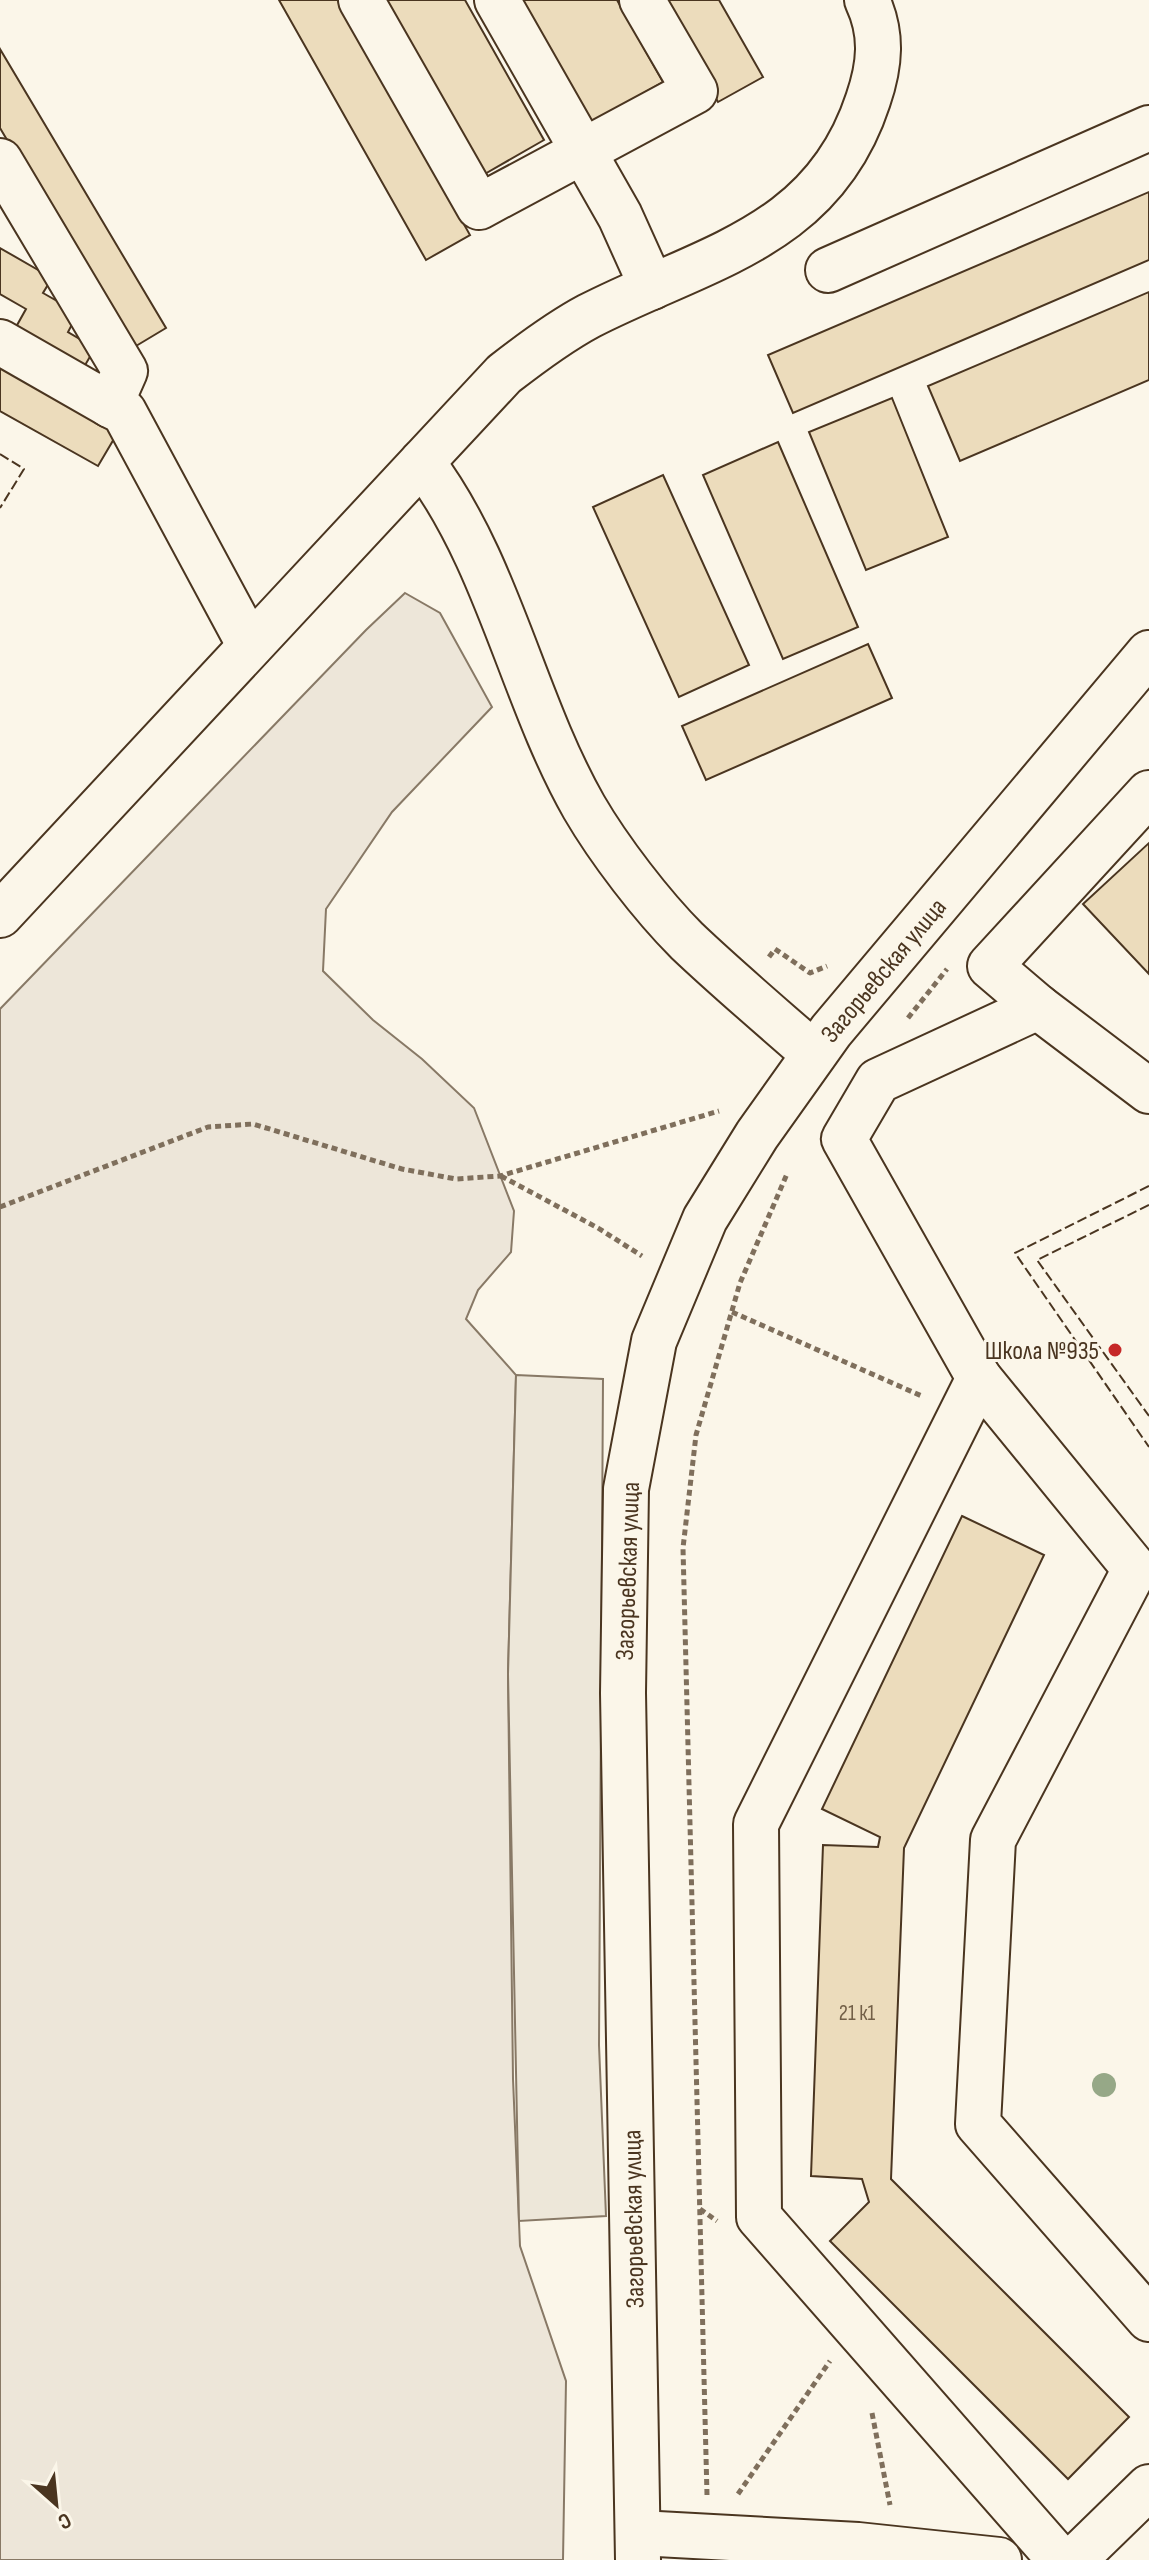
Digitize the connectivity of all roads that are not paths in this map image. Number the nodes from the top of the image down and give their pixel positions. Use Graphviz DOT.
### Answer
graph roads {
  1 [pos="361,0"];
  2 [pos="497,0"];
  3 [pos="642,0"];
  4 [pos="867,0"];
  5 [pos="1149,128"];
  6 [pos="584,151"];
  7 [pos="0,161"];
  8 [pos="0,229"];
  9 [pos="61,264"];
  10 [pos="828,270"];
  11 [pos="652,287"];
  12 [pos="0,342"];
  13 [pos="110,405"];
  14 [pos="422,462"];
  15 [pos="250,646"];
  16 [pos="1149,653"];
  17 [pos="1149,793"];
  18 [pos="1,913"];
  19 [pos="1038,1007"];
  20 [pos="814,1054"];
  21 [pos="1149,1091"];
  22 [pos="970,1396"];
  23 [pos="1149,2319"];
  24 [pos="1149,2487"];
  25 [pos="638,2547"];
  26 [pos="871,2551"];
  27 [pos="999,2560"];
  28 [pos="1060,2560"];
  29 [pos="1074,2560"];
  1 -- 6 [label="street"];
  2 -- 6 [label="street"];
  3 -- 6 [label="street"];
  4 -- 11 [label="street"];
  5 -- 10 [label="street"];
  6 -- 11 [label="street"];
  7 -- 9 [label="street"];
  8 -- 9 [label="street"];
  9 -- 13 [label="street"];
  11 -- 14 [label="street"];
  12 -- 13 [label="street"];
  13 -- 15 [label="street"];
  14 -- 15 [label="street"];
  14 -- 20 [label="street"];
  15 -- 18 [label="street"];
  16 -- 20 [label="street, Загорьевская улица"];
  17 -- 19 [label="street"];
  19 -- 21 [label="street"];
  19 -- 22 [label="street"];
  20 -- 25 [label="street, Загорьевская улица"];
  22 -- 23 [label="street"];
  22 -- 28 [label="street"];
  24 -- 29 [label="street"];
  25 -- 26 [label="street"];
  26 -- 27 [label="street"];
}
